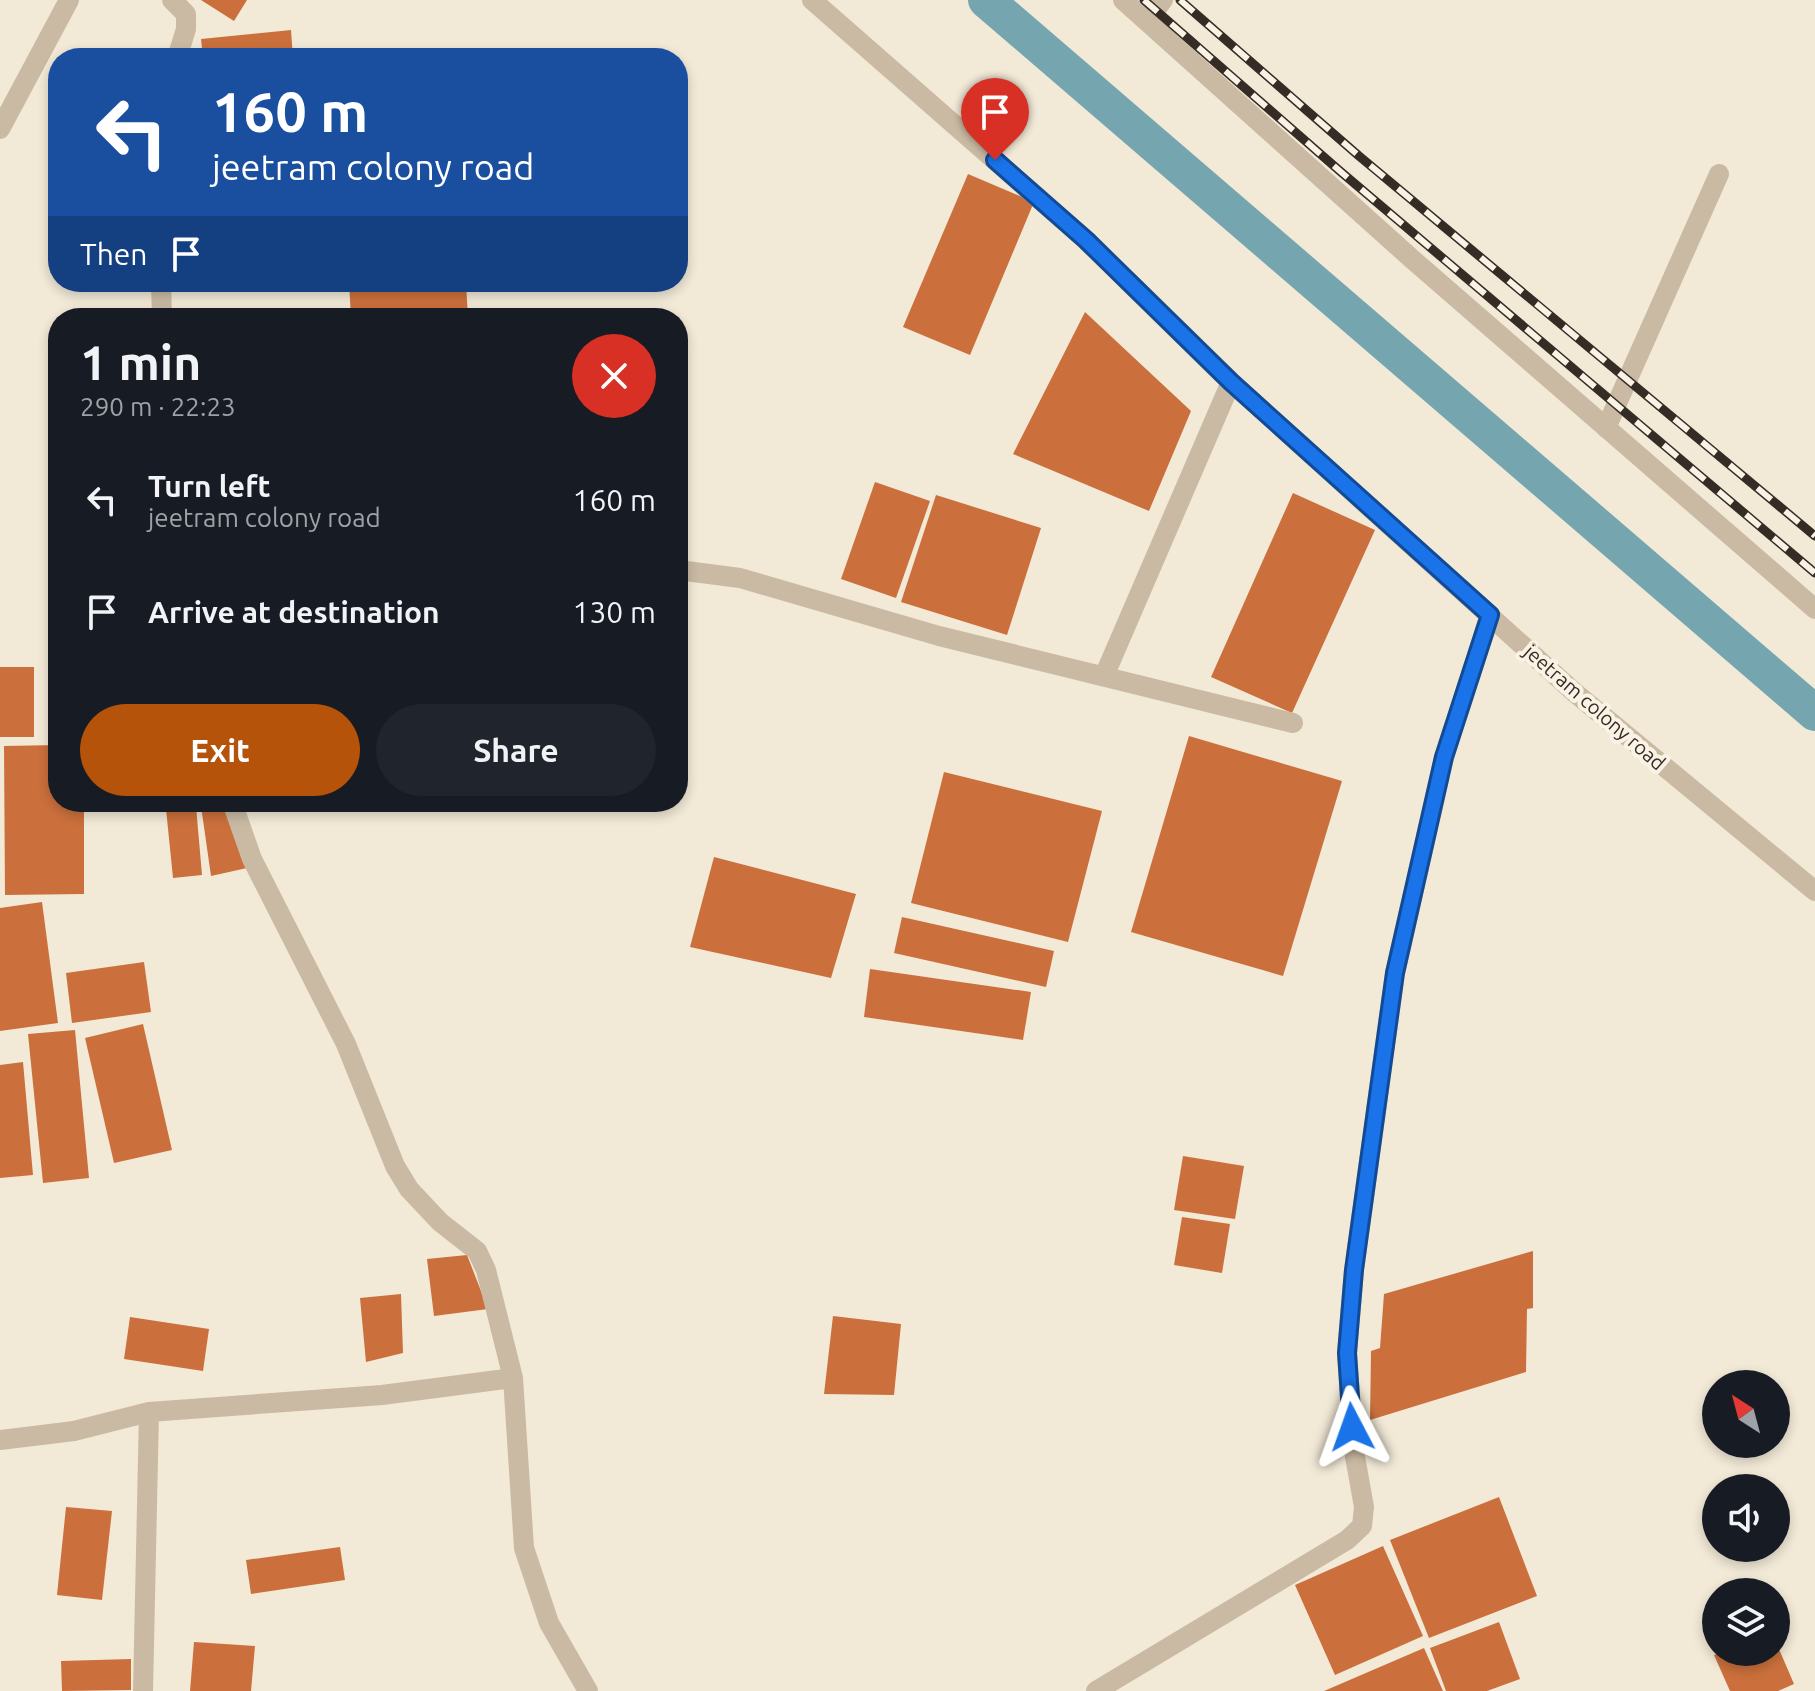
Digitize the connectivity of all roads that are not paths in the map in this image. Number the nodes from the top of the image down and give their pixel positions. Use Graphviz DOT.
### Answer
graph roads {
  1 [pos="69,0"];
  2 [pos="172,0"];
  3 [pos="812,0"];
  4 [pos="1123,0"];
  5 [pos="1163,0"];
  6 [pos="1147,21"];
  7 [pos="180,48"];
  8 [pos="0,129"];
  9 [pos="1719,174"];
  10 [pos="1231,382"];
  11 [pos="1606,428"];
  12 [pos="688,571"];
  13 [pos="1815,609"];
  14 [pos="1490,615"];
  15 [pos="1105,674"];
  16 [pos="1293,723"];
  17 [pos="236,812"];
  18 [pos="1815,891"];
  19 [pos="513,1378"];
  20 [pos="149,1412"];
  21 [pos="0,1440"];
  22 [pos="143,1691"];
  23 [pos="588,1691"];
  24 [pos="1096,1691"];
  1 -- 8 [label="street"];
  2 -- 7 [label="street"];
  3 -- 10 [label="street, jeetram colony road"];
  4 -- 6 [label="street"];
  5 -- 6 [label="street"];
  6 -- 11 [label="street"];
  9 -- 11 [label="street"];
  10 -- 14 [label="street, jeetram colony road"];
  10 -- 15 [label="street"];
  11 -- 13 [label="street"];
  12 -- 15 [label="street"];
  14 -- 18 [label="street, jeetram colony road"];
  14 -- 24 [label="street"];
  15 -- 16 [label="street"];
  17 -- 19 [label="street"];
  19 -- 20 [label="street"];
  19 -- 23 [label="street"];
  20 -- 21 [label="street"];
  20 -- 22 [label="street"];
}
